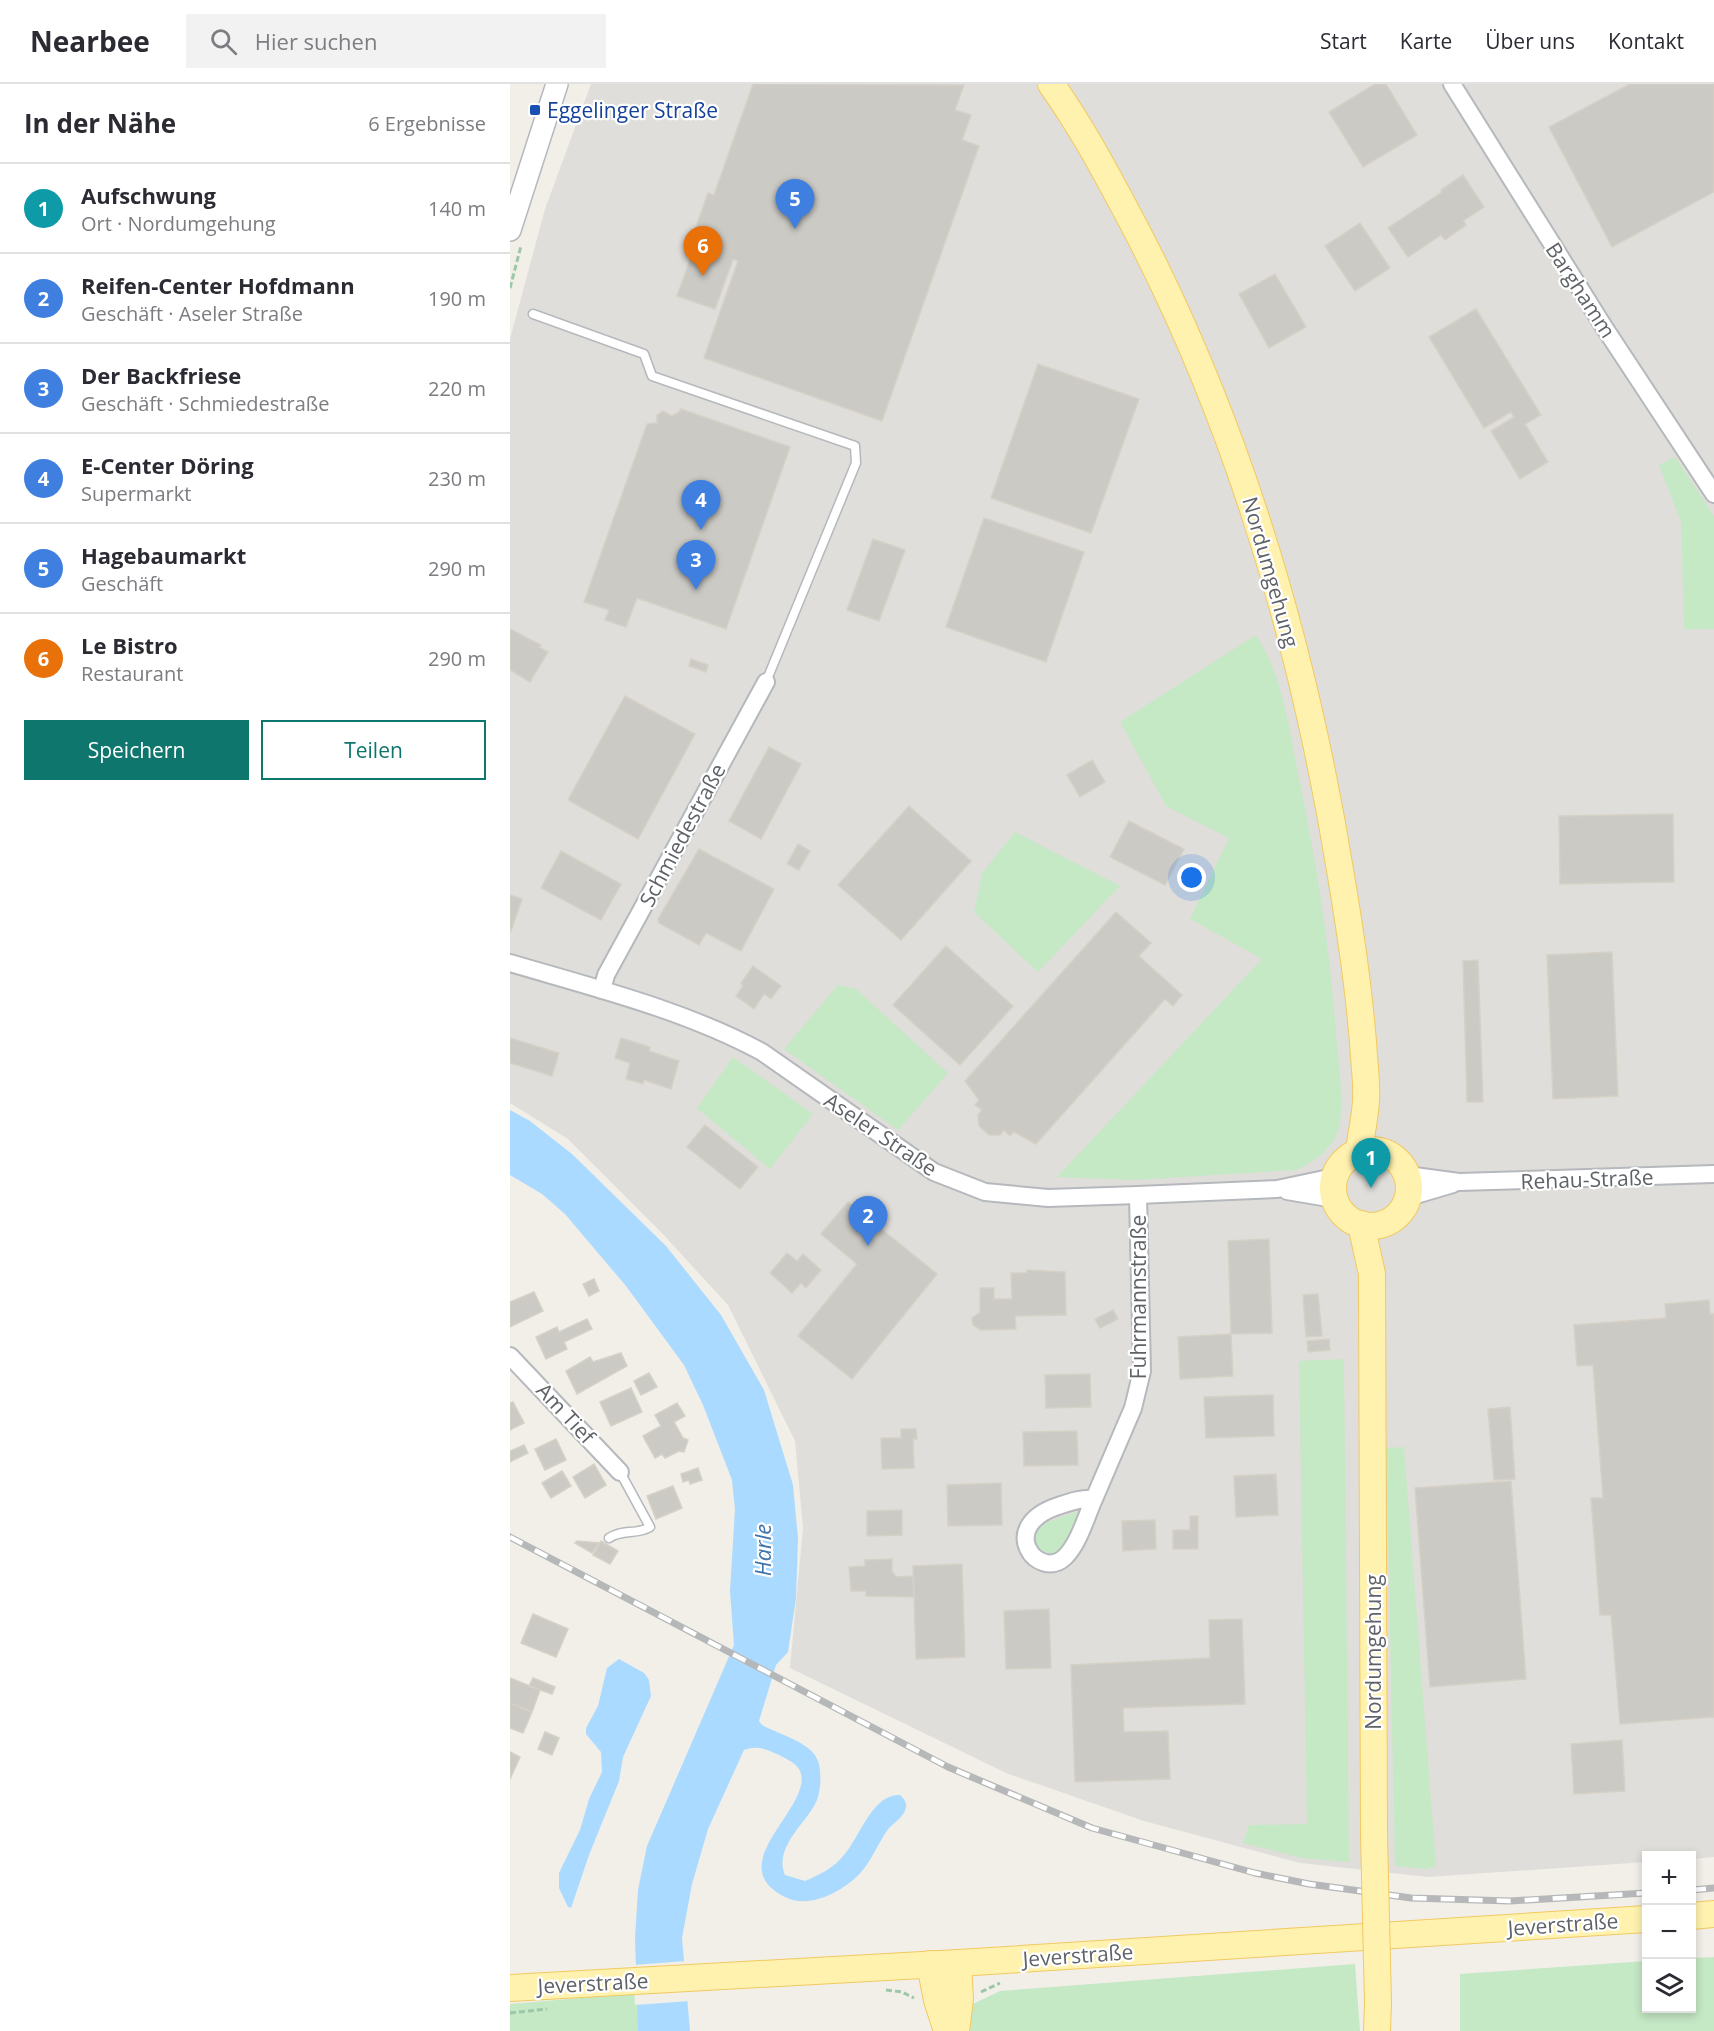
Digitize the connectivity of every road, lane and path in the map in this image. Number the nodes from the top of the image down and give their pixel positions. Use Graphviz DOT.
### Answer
graph roads {
  1 [pos="557,84"];
  2 [pos="1052,84"];
  3 [pos="1452,84"];
  4 [pos="510,230"];
  5 [pos="533,314"];
  6 [pos="1714,494"];
  7 [pos="766,682"];
  8 [pos="510,963"];
  9 [pos="602,990"];
  10 [pos="1371,1151"];
  11 [pos="1714,1174"];
  12 [pos="1408,1186"];
  13 [pos="1334,1188"];
  14 [pos="1138,1195"];
  15 [pos="1388,1222"];
  16 [pos="1361,1224"];
  17 [pos="1372,1274"];
  18 [pos="510,1356"];
  19 [pos="620,1472"];
  20 [pos="1094,1499"];
  21 [pos="609,1538"];
  22 [pos="1714,1914"];
  23 [pos="1696,1916"];
  24 [pos="1642,1919"];
  25 [pos="958,1963"];
  26 [pos="930,1964"];
  27 [pos="510,1988"];
  28 [pos="947,2031"];
  29 [pos="956,2031"];
  30 [pos="1377,2031"];
  1 -- 4 [label="street"];
  2 -- 10 [label="main road, Nordumgehung"];
  3 -- 6 [label="street, Barghamm"];
  5 -- 7 [label="lane"];
  7 -- 9 [label="street, Schmiedestraße"];
  8 -- 9 [label="street, Aseler Straße"];
  9 -- 14 [label="street, Aseler Straße"];
  10 -- 12 [label="main road"];
  10 -- 13 [label="main road"];
  11 -- 12 [label="street, Rehau-Straße"];
  12 -- 15 [label="main road, Nordumgehung"];
  13 -- 14 [label="street, Aseler Straße"];
  13 -- 16 [label="main road"];
  14 -- 20 [label="street, Fuhrmannstraße"];
  15 -- 16 [label="main road"];
  15 -- 17 [label="main road, Nordumgehung"];
  16 -- 17 [label="main road, Nordumgehung"];
  17 -- 30 [label="main road, Nordumgehung, bridge"];
  18 -- 19 [label="street, Am Tief"];
  19 -- 21 [label="lane"];
  20 -- 20 [label="street, Fuhrmannstraße"];
  22 -- 23 [label="main road"];
  24 -- 25 [label="main road, Jeverstraße"];
  25 -- 26 [label="main road, Jeverstraße"];
  25 -- 29 [label="main road"];
  26 -- 27 [label="main road, Jeverstraße"];
  26 -- 28 [label="main road"];
}
